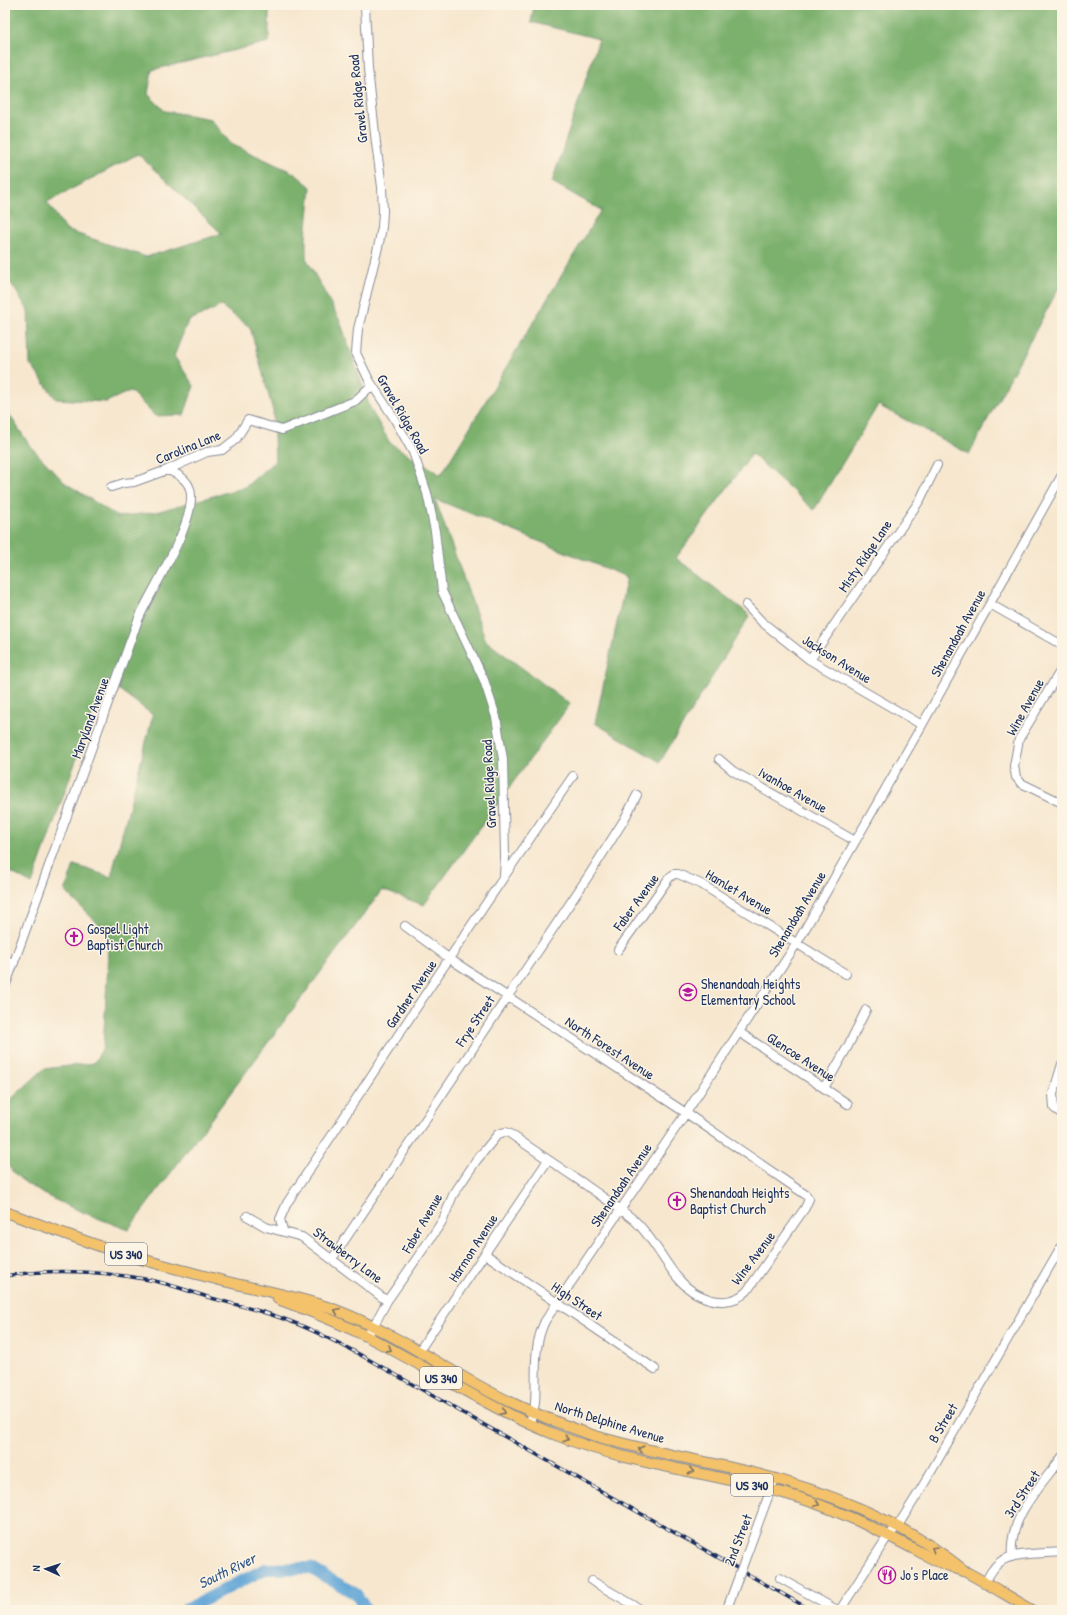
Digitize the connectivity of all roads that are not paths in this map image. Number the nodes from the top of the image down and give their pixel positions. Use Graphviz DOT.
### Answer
graph roads {
  1 [pos="365,5"];
  2 [pos="372,385"];
  3 [pos="937,465"];
  4 [pos="167,470"];
  5 [pos="1062,475"];
  6 [pos="111,487"];
  7 [pos="990,604"];
  8 [pos="746,605"];
  9 [pos="1062,645"];
  10 [pos="810,660"];
  11 [pos="1062,668"];
  12 [pos="922,725"];
  13 [pos="719,759"];
  14 [pos="573,776"];
  15 [pos="637,795"];
  16 [pos="1062,803"];
  17 [pos="855,841"];
  18 [pos="678,874"];
  19 [pos="504,876"];
  20 [pos="405,926"];
  21 [pos="797,942"];
  22 [pos="618,950"];
  23 [pos="450,959"];
  24 [pos="5,960"];
  25 [pos="14,964"];
  26 [pos="846,974"];
  27 [pos="5,987"];
  28 [pos="507,996"];
  29 [pos="866,1010"];
  30 [pos="739,1032"];
  31 [pos="1062,1064"];
  32 [pos="824,1088"];
  33 [pos="848,1104"];
  34 [pos="686,1113"];
  35 [pos="1062,1114"];
  36 [pos="548,1160"];
  37 [pos="800,1191"];
  38 [pos="620,1210"];
  39 [pos="5,1212"];
  40 [pos="247,1216"];
  41 [pos="283,1230"];
  42 [pos="1062,1245"];
  43 [pos="485,1254"];
  44 [pos="332,1259"];
  45 [pos="249,1288"];
  46 [pos="387,1301"];
  47 [pos="557,1304"];
  48 [pos="373,1327"];
  49 [pos="365,1336"];
  50 [pos="419,1351"];
  51 [pos="655,1369"];
  52 [pos="533,1412"];
  53 [pos="530,1424"];
  54 [pos="1062,1458"];
  55 [pos="774,1478"];
  56 [pos="771,1490"];
  57 [pos="897,1527"];
  58 [pos="888,1536"];
  59 [pos="1062,1552"];
  60 [pos="1012,1557"];
  61 [pos="966,1572"];
  62 [pos="780,1578"];
  63 [pos="592,1582"];
  64 [pos="984,1583"];
  65 [pos="727,1608"];
  66 [pos="642,1610"];
  67 [pos="838,1610"];
  68 [pos="1032,1610"];
  1 -- 2 [label="street, Gravel Ridge Road"];
  2 -- 4 [label="street, Carolina Lane"];
  2 -- 19 [label="street, Gravel Ridge Road"];
  3 -- 10 [label="street, Misty Ridge Lane"];
  4 -- 6 [label="street, Carolina Lane"];
  4 -- 25 [label="street, Maryland Avenue"];
  5 -- 7 [label="street, Shenandoah Avenue"];
  7 -- 9 [label="street"];
  7 -- 12 [label="street, Shenandoah Avenue"];
  8 -- 10 [label="street, Jackson Avenue"];
  10 -- 12 [label="street, Jackson Avenue"];
  11 -- 16 [label="street, Wine Avenue"];
  12 -- 17 [label="street, Shenandoah Avenue"];
  13 -- 17 [label="street, Ivanhoe Avenue"];
  14 -- 19 [label="street, Gardner Avenue"];
  15 -- 28 [label="street, Frye Street"];
  17 -- 21 [label="street, Shenandoah Avenue"];
  18 -- 21 [label="street, Hamlet Avenue"];
  18 -- 22 [label="street, Faber Avenue"];
  19 -- 23 [label="street, Gardner Avenue"];
  20 -- 23 [label="street, North Forest Avenue"];
  21 -- 26 [label="street, Hamlet Avenue"];
  21 -- 30 [label="street, Shenandoah Avenue"];
  23 -- 28 [label="street, North Forest Avenue"];
  23 -- 41 [label="street, Gardner Avenue"];
  24 -- 25 [label="street"];
  25 -- 27 [label="street, Maryland Avenue"];
  28 -- 34 [label="street, North Forest Avenue"];
  28 -- 44 [label="street, Frye Street"];
  29 -- 32 [label="street"];
  30 -- 32 [label="street, Glencoe Avenue"];
  30 -- 34 [label="street, Shenandoah Avenue"];
  31 -- 35 [label="street"];
  32 -- 33 [label="street, Glencoe Avenue"];
  34 -- 37 [label="street, North Forest Avenue"];
  34 -- 38 [label="street, Shenandoah Avenue"];
  36 -- 38 [label="street"];
  36 -- 43 [label="street, Harmon Avenue"];
  36 -- 46 [label="street, Faber Avenue"];
  37 -- 38 [label="street, Wine Avenue"];
  38 -- 47 [label="street, Shenandoah Avenue"];
  39 -- 45 [label="main road, North Delphine Avenue / US 340"];
  40 -- 41 [label="street, Strawberry Lane"];
  41 -- 44 [label="street, Strawberry Lane"];
  42 -- 57 [label="street, B Street"];
  43 -- 47 [label="street, High Street"];
  43 -- 50 [label="street, Harmon Avenue"];
  44 -- 46 [label="street, Strawberry Lane"];
  48 -- 45 [label="main road, North Delphine Avenue / US 340, one-way"];
  45 -- 49 [label="main road, North Delphine Avenue / US 340"];
  46 -- 48 [label="street, Faber Avenue"];
  47 -- 51 [label="street, High Street"];
  47 -- 52 [label="street, Shenandoah Avenue"];
  48 -- 49 [label="street, Faber Avenue"];
  48 -- 50 [label="main road, North Delphine Avenue / US 340"];
  49 -- 53 [label="main road, North Delphine Avenue / US 340, one-way"];
  50 -- 52 [label="main road, North Delphine Avenue / US 340"];
  52 -- 53 [label="street, Shenandoah Avenue"];
  55 -- 52 [label="main road, North Delphine Avenue / US 340, one-way"];
  53 -- 56 [label="main road, North Delphine Avenue / US 340, one-way"];
  54 -- 60 [label="street, 3rd Street"];
  55 -- 56 [label="street, 2nd Street"];
  55 -- 57 [label="main road, North Delphine Avenue / US 340"];
  56 -- 58 [label="main road, North Delphine Avenue / US 340, one-way"];
  56 -- 65 [label="street, 2nd Street, bridge"];
  57 -- 58 [label="street, B Street"];
  61 -- 57 [label="main road, North Delphine Avenue / US 340, one-way"];
  58 -- 61 [label="main road, North Delphine Avenue / US 340"];
  58 -- 67 [label="street, B Street"];
  59 -- 60 [label="street"];
  60 -- 64 [label="street"];
  61 -- 64 [label="main road, North Delphine Avenue / US 340"];
  62 -- 67 [label="street"];
  63 -- 66 [label="street"];
  64 -- 68 [label="main road, North Delphine Avenue / US 340"];
}
